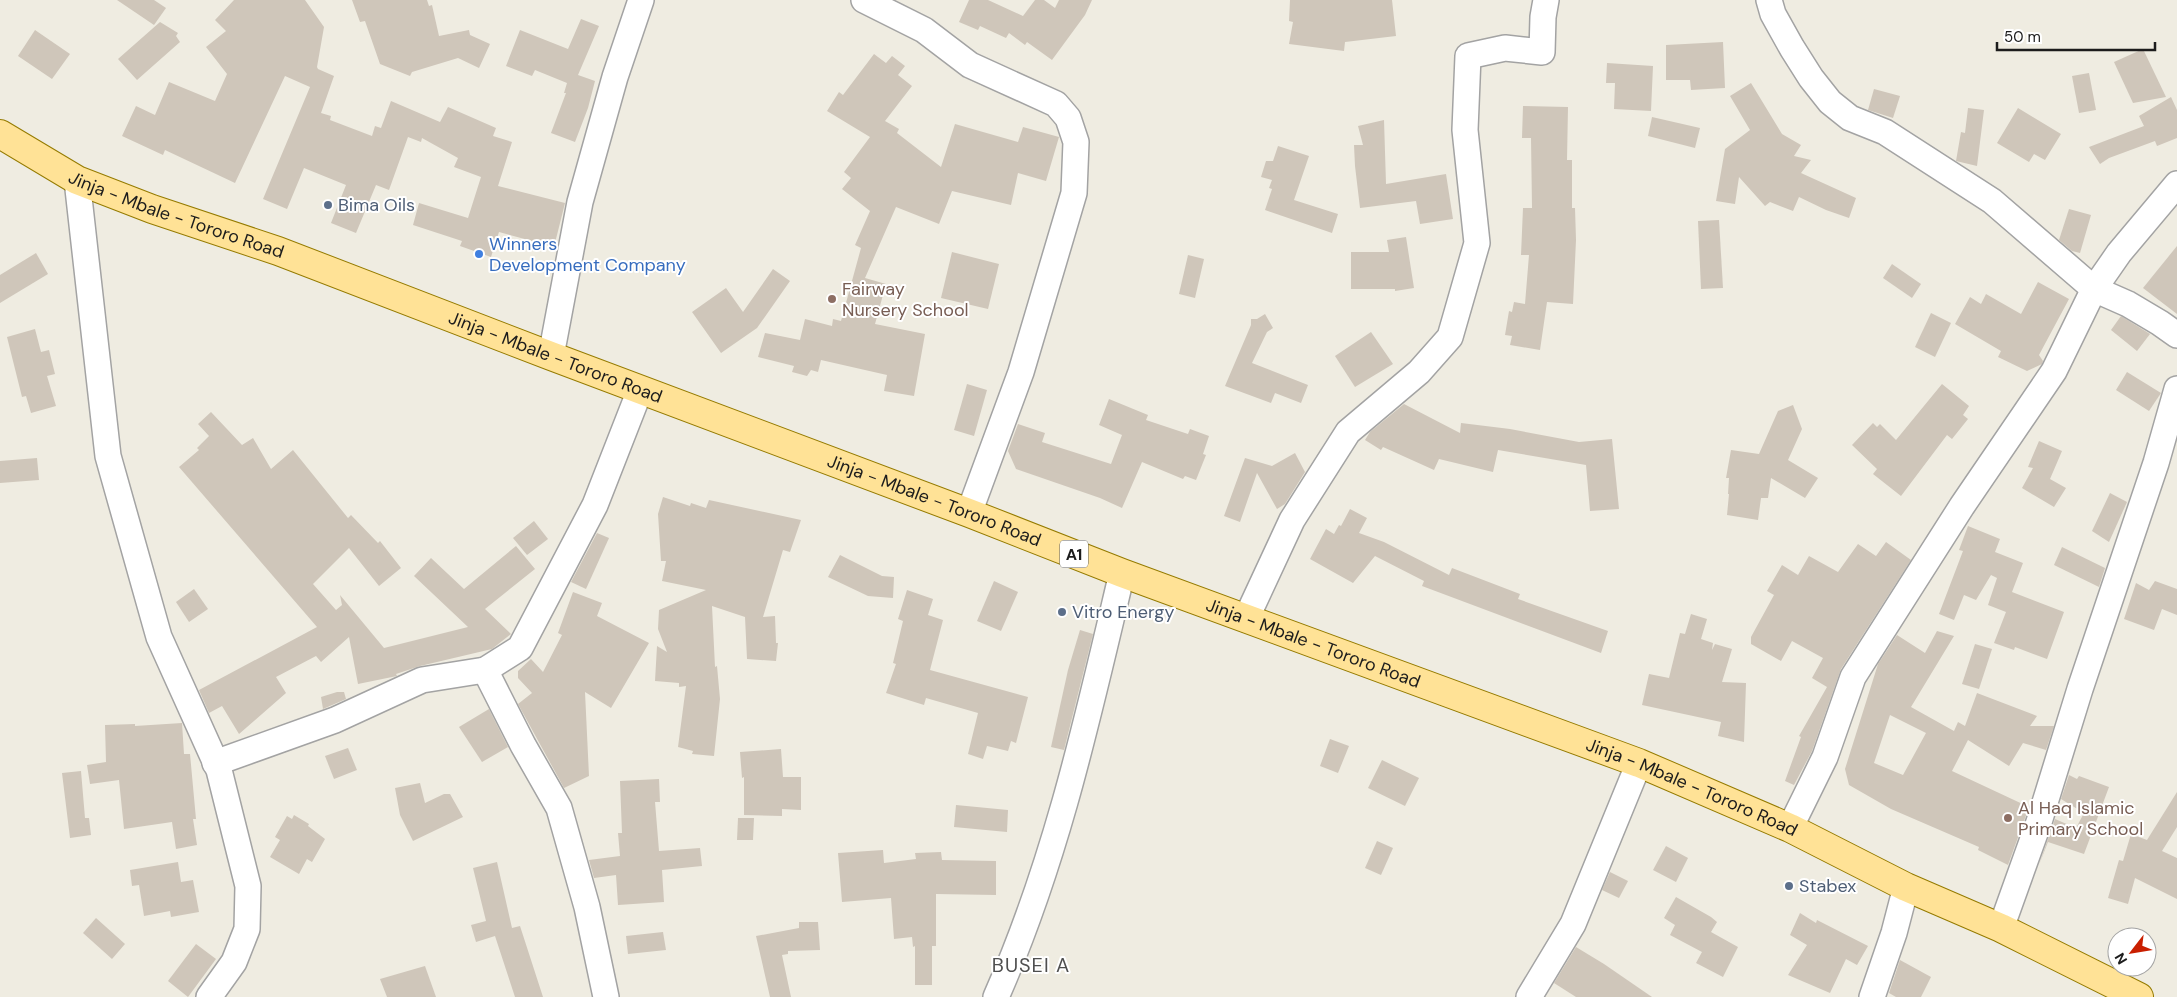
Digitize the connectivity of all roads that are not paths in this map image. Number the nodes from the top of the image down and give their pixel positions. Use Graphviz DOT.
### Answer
graph roads {
  1 [pos="641,0"];
  2 [pos="864,0"];
  3 [pos="1546,0"];
  4 [pos="1769,0"];
  5 [pos="0,134"];
  6 [pos="77,180"];
  7 [pos="2177,184"];
  8 [pos="2094,289"];
  9 [pos="2177,336"];
  10 [pos="551,356"];
  11 [pos="2177,389"];
  12 [pos="640,390"];
  13 [pos="969,512"];
  14 [pos="1122,573"];
  15 [pos="1246,619"];
  16 [pos="486,670"];
  17 [pos="215,763"];
  18 [pos="1639,763"];
  19 [pos="1790,828"];
  20 [pos="1906,887"];
  21 [pos="2001,928"];
  22 [pos="209,997"];
  23 [pos="606,997"];
  24 [pos="996,997"];
  25 [pos="1529,997"];
  26 [pos="1872,997"];
  27 [pos="2139,997"];
  1 -- 10 [label="street"];
  2 -- 13 [label="street"];
  3 -- 15 [label="street"];
  4 -- 8 [label="street"];
  5 -- 6 [label="main road, Jinja - Mbale - Tororo Road / A1"];
  6 -- 10 [label="main road, Jinja - Mbale - Tororo Road / A1"];
  6 -- 17 [label="street"];
  7 -- 8 [label="street"];
  8 -- 9 [label="street"];
  8 -- 19 [label="street"];
  10 -- 12 [label="main road, Jinja - Mbale - Tororo Road / A1"];
  11 -- 21 [label="street"];
  12 -- 13 [label="main road, Jinja - Mbale - Tororo Road / A1"];
  12 -- 16 [label="street"];
  13 -- 14 [label="main road, Jinja - Mbale - Tororo Road / A1"];
  14 -- 15 [label="main road, Jinja - Mbale - Tororo Road / A1"];
  14 -- 24 [label="street"];
  15 -- 18 [label="main road, Jinja - Mbale - Tororo Road / A1"];
  16 -- 17 [label="street"];
  16 -- 23 [label="street"];
  17 -- 22 [label="street"];
  18 -- 19 [label="main road, Jinja - Mbale - Tororo Road / A1"];
  18 -- 25 [label="street"];
  19 -- 20 [label="main road, Jinja - Mbale - Tororo Road / A1"];
  20 -- 21 [label="main road, Jinja - Mbale - Tororo Road / A1"];
  20 -- 26 [label="street"];
  21 -- 27 [label="main road, Jinja - Mbale - Tororo Road / A1"];
}
